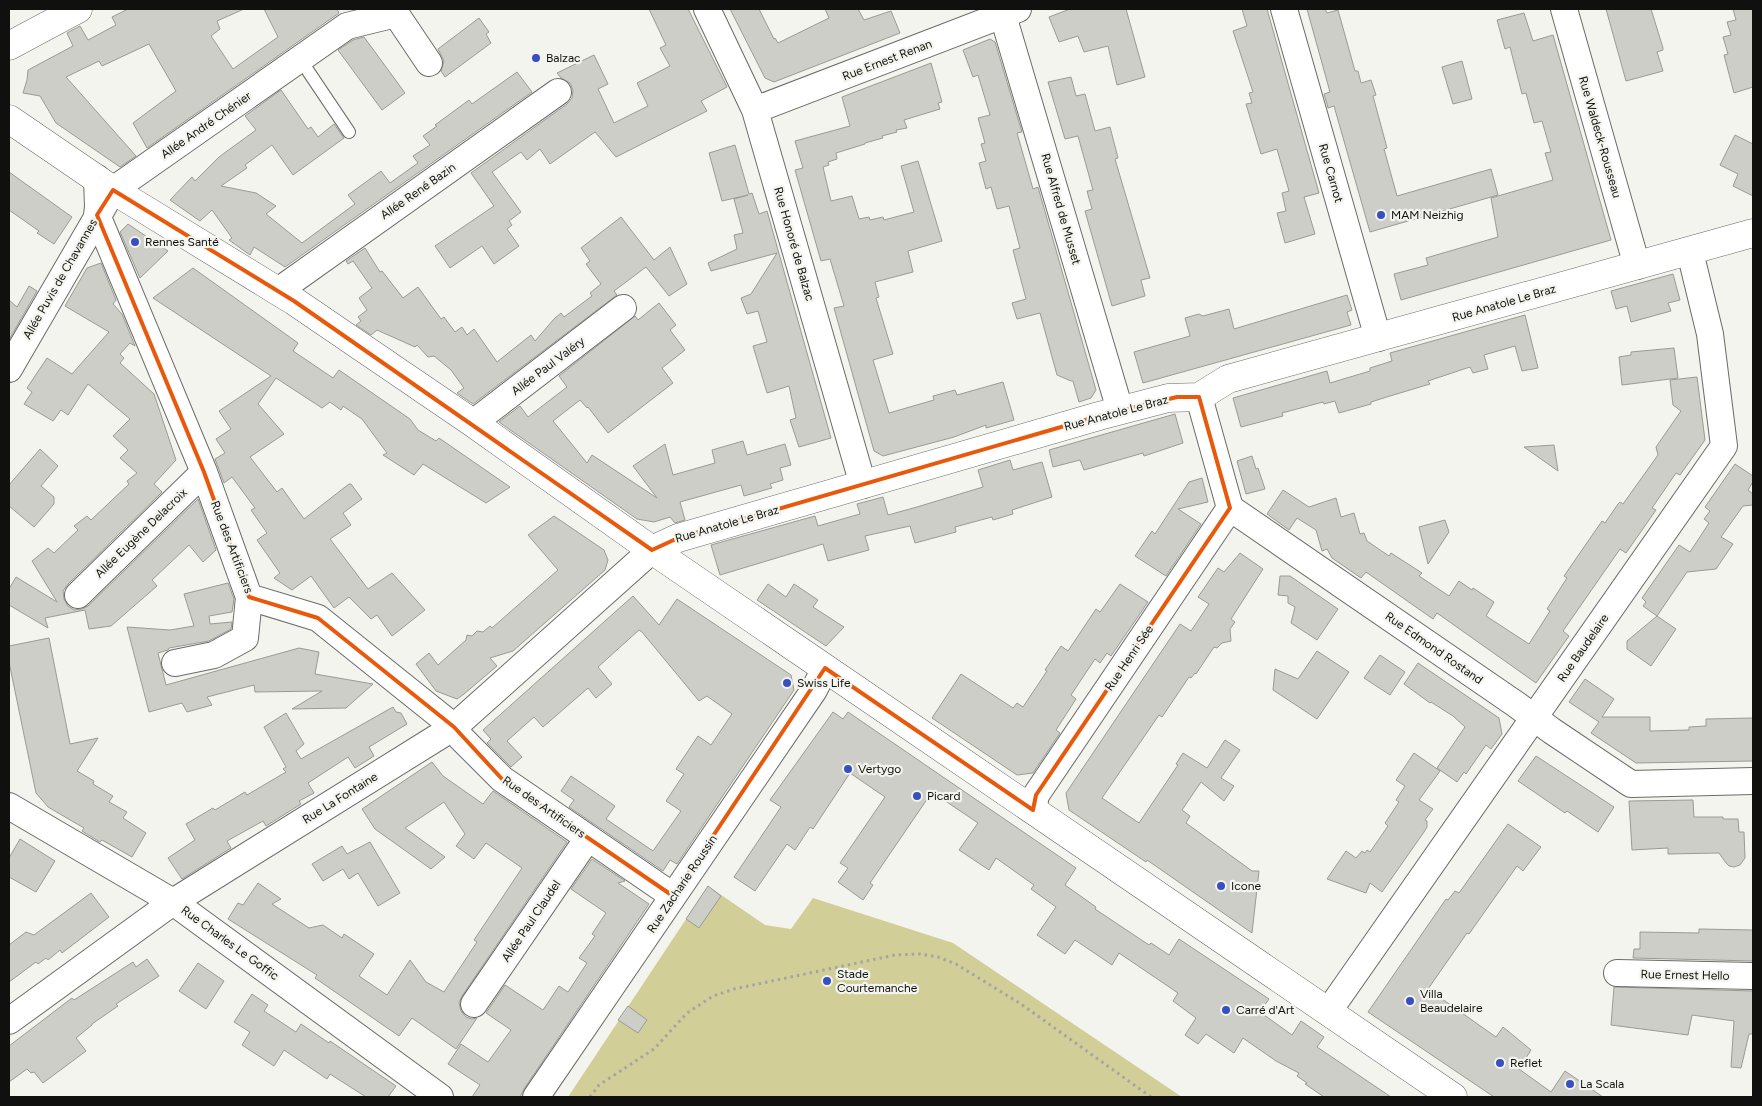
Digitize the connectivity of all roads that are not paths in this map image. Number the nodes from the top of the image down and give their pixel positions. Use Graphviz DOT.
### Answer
graph roads {
  1 [pos="78,9"];
  2 [pos="707,9"];
  3 [pos="1284,9"];
  4 [pos="1564,9"];
  5 [pos="1008,11"];
  6 [pos="9,46"];
  7 [pos="300,59"];
  8 [pos="429,63"];
  9 [pos="558,92"];
  10 [pos="755,110"];
  11 [pos="9,118"];
  12 [pos="349,132"];
  13 [pos="105,184"];
  14 [pos="97,215"];
  15 [pos="1753,233"];
  16 [pos="1690,252"];
  17 [pos="1637,266"];
  18 [pos="278,291"];
  19 [pos="623,308"];
  20 [pos="1378,338"];
  21 [pos="9,369"];
  22 [pos="1199,397"];
  23 [pos="1120,410"];
  24 [pos="473,423"];
  25 [pos="204,472"];
  26 [pos="863,485"];
  27 [pos="1230,508"];
  28 [pos="652,550"];
  29 [pos="78,594"];
  30 [pos="249,597"];
  31 [pos="175,663"];
  32 [pos="825,668"];
  33 [pos="1534,718"];
  34 [pos="454,727"];
  35 [pos="1753,781"];
  36 [pos="9,806"];
  37 [pos="1033,810"];
  38 [pos="588,838"];
  39 [pos="673,896"];
  40 [pos="173,902"];
  41 [pos="1617,973"];
  42 [pos="1753,976"];
  43 [pos="474,1004"];
  44 [pos="1328,1012"];
  45 [pos="9,1021"];
  46 [pos="440,1097"];
  47 [pos="536,1097"];
  48 [pos="1453,1097"];
  1 -- 6 [label="main road"];
  2 -- 10 [label="street, Rue Honoré de Balzac"];
  3 -- 20 [label="street, Rue Carnot"];
  4 -- 17 [label="street, Rue Waldeck-Rousseau"];
  5 -- 10 [label="street, Rue Ernest Renan"];
  5 -- 23 [label="street, Rue Alfred de Musset"];
  7 -- 8 [label="street, Allée André Chénier"];
  7 -- 12 [label="lane"];
  7 -- 13 [label="street, Allée André Chénier"];
  9 -- 18 [label="street, Allée René Bazin"];
  10 -- 26 [label="street, Rue Honoré de Balzac"];
  11 -- 13 [label="main road"];
  13 -- 14 [label="street, Allée Puvis de Chavannes"];
  13 -- 18 [label="main road"];
  14 -- 21 [label="street, Allée Puvis de Chavannes"];
  14 -- 25 [label="street, Rue des Artificiers"];
  15 -- 16 [label="main road, Rue Anatole Le Braz"];
  16 -- 17 [label="main road, Rue Anatole Le Braz"];
  16 -- 33 [label="street, Rue Baudelaire"];
  17 -- 20 [label="main road, Rue Anatole Le Braz"];
  18 -- 24 [label="main road"];
  19 -- 24 [label="street, Allée Paul Valéry"];
  20 -- 22 [label="main road, Rue Anatole Le Braz"];
  22 -- 23 [label="main road, Rue Anatole Le Braz"];
  22 -- 27 [label="street"];
  23 -- 26 [label="main road, Rue Anatole Le Braz"];
  24 -- 28 [label="main road"];
  25 -- 29 [label="street, Allée Eugène Delacroix"];
  25 -- 30 [label="street, Rue des Artificiers"];
  26 -- 28 [label="main road, Rue Anatole Le Braz"];
  27 -- 33 [label="street, Rue Edmond Rostand"];
  27 -- 37 [label="street, Rue Henri Sée"];
  28 -- 32 [label="main road"];
  28 -- 34 [label="street, Rue La Fontaine"];
  30 -- 31 [label="street"];
  30 -- 34 [label="street, Rue des Artificiers"];
  32 -- 37 [label="main road"];
  32 -- 39 [label="street, Rue Zacharie Roussin"];
  33 -- 35 [label="street, Rue Edmond Rostand"];
  33 -- 44 [label="street, Rue Baudelaire"];
  34 -- 38 [label="street, Rue des Artificiers"];
  34 -- 40 [label="street, Rue La Fontaine"];
  36 -- 40 [label="street, Rue Charles Le Goffic"];
  37 -- 44 [label="main road"];
  38 -- 39 [label="street, Rue des Artificiers"];
  38 -- 43 [label="street, Allée Paul Claudel"];
  39 -- 47 [label="street, Rue Zacharie Roussin"];
  40 -- 45 [label="street, Rue La Fontaine"];
  40 -- 46 [label="street, Rue Charles Le Goffic"];
  41 -- 42 [label="street, Rue Ernest Hello"];
  44 -- 48 [label="main road"];
}
